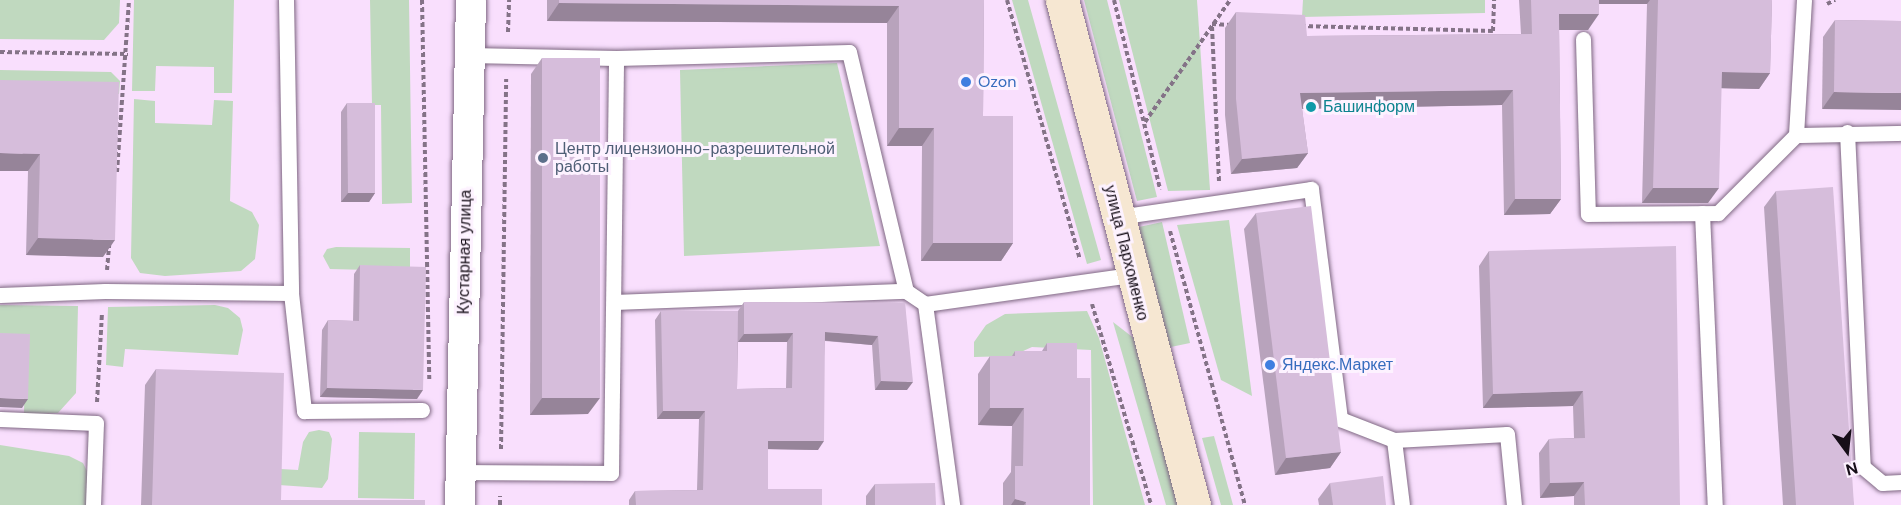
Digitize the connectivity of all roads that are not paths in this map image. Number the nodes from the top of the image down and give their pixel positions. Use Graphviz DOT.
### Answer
graph roads {
  1 [pos="286,0"];
  2 [pos="471,0"];
  3 [pos="1062,0"];
  4 [pos="1804,0"];
  5 [pos="1583,39"];
  6 [pos="469,55"];
  7 [pos="616,58"];
  8 [pos="1847,132"];
  9 [pos="1901,133"];
  10 [pos="1796,135"];
  11 [pos="1702,213"];
  12 [pos="1117,217"];
  13 [pos="1131,275"];
  14 [pos="906,291"];
  15 [pos="291,293"];
  16 [pos="0,295"];
  17 [pos="614,302"];
  18 [pos="925,304"];
  19 [pos="422,410"];
  20 [pos="0,419"];
  21 [pos="1394,440"];
  22 [pos="460,472"];
  23 [pos="1901,482"];
  24 [pos="93,505"];
  25 [pos="460,505"];
  26 [pos="952,505"];
  27 [pos="1194,505"];
  28 [pos="1402,505"];
  29 [pos="1514,505"];
  30 [pos="1715,505"];
  1 -- 15 [label="lane"];
  2 -- 6 [label="street, Кустарная улица"];
  3 -- 12 [label="street, улица Пархоменко"];
  4 -- 10 [label="lane"];
  5 -- 11 [label="lane"];
  6 -- 7 [label="lane"];
  6 -- 22 [label="street, Кустарная улица"];
  7 -- 14 [label="lane"];
  7 -- 17 [label="lane"];
  8 -- 9 [label="lane"];
  8 -- 10 [label="lane"];
  8 -- 23 [label="lane"];
  10 -- 11 [label="lane"];
  11 -- 30 [label="lane"];
  12 -- 13 [label="street, улица Пархоменко"];
  12 -- 21 [label="lane"];
  13 -- 18 [label="lane"];
  13 -- 27 [label="street, улица Пархоменко"];
  14 -- 17 [label="lane"];
  14 -- 18 [label="lane"];
  15 -- 16 [label="lane"];
  15 -- 19 [label="lane"];
  17 -- 22 [label="lane"];
  18 -- 26 [label="lane"];
  20 -- 24 [label="lane"];
  21 -- 28 [label="lane"];
  21 -- 29 [label="lane"];
  22 -- 25 [label="street, Кустарная улица"];
}
